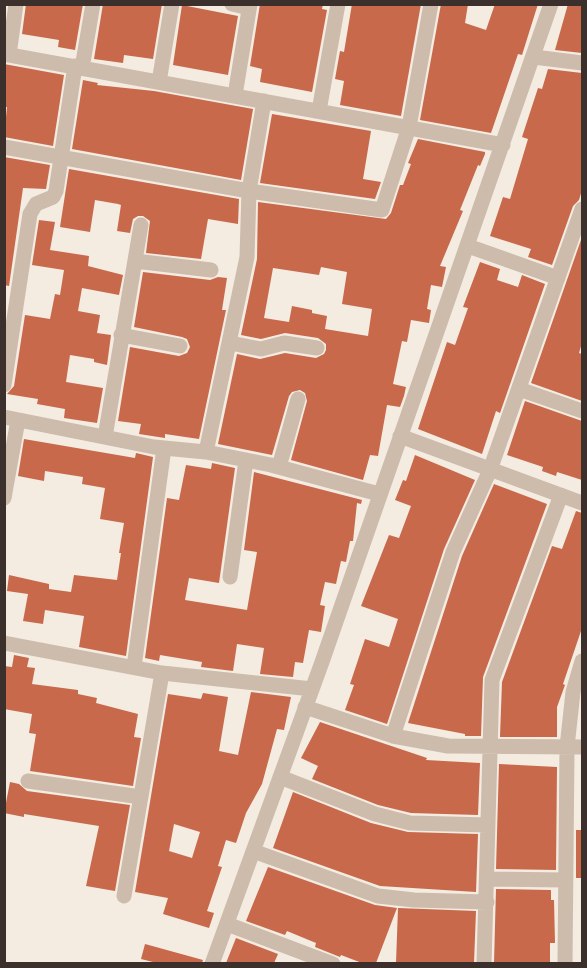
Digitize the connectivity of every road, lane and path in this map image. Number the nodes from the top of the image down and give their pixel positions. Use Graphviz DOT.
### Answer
graph roads {
  1 [pos="16,4"];
  2 [pos="93,4"];
  3 [pos="172,4"];
  4 [pos="232,4"];
  5 [pos="338,4"];
  6 [pos="431,4"];
  7 [pos="551,4"];
  8 [pos="249,6"];
  9 [pos="7,54"];
  10 [pos="534,57"];
  11 [pos="582,63"];
  12 [pos="78,67"];
  13 [pos="159,82"];
  14 [pos="235,95"];
  15 [pos="264,101"];
  16 [pos="319,111"];
  17 [pos="409,127"];
  18 [pos="503,145"];
  19 [pos="4,147"];
  20 [pos="62,156"];
  21 [pos="249,190"];
  22 [pos="582,209"];
  23 [pos="141,225"];
  24 [pos="468,246"];
  25 [pos="135,261"];
  26 [pos="211,270"];
  27 [pos="558,278"];
  28 [pos="121,335"];
  29 [pos="230,343"];
  30 [pos="180,346"];
  31 [pos="317,348"];
  32 [pos="4,385"];
  33 [pos="519,389"];
  34 [pos="298,399"];
  35 [pos="582,411"];
  36 [pos="11,418"];
  37 [pos="400,436"];
  38 [pos="105,437"];
  39 [pos="164,448"];
  40 [pos="206,452"];
  41 [pos="246,460"];
  42 [pos="279,467"];
  43 [pos="490,470"];
  44 [pos="379,494"];
  45 [pos="561,495"];
  46 [pos="4,498"];
  47 [pos="582,503"];
  48 [pos="230,577"];
  49 [pos="4,643"];
  50 [pos="582,661"];
  51 [pos="134,667"];
  52 [pos="162,673"];
  53 [pos="312,689"];
  54 [pos="305,707"];
  55 [pos="393,736"];
  56 [pos="488,747"];
  57 [pos="567,747"];
  58 [pos="582,747"];
  59 [pos="280,777"];
  60 [pos="28,781"];
  61 [pos="141,797"];
  62 [pos="488,825"];
  63 [pos="253,851"];
  64 [pos="488,879"];
  65 [pos="565,880"];
  66 [pos="124,896"];
  67 [pos="487,902"];
  68 [pos="227,924"];
  69 [pos="212,963"];
  70 [pos="333,963"];
  71 [pos="484,963"];
  72 [pos="565,963"];
  1 -- 9 [label="street"];
  2 -- 12 [label="street"];
  3 -- 13 [label="street"];
  4 -- 8 [label="street"];
  5 -- 16 [label="street"];
  6 -- 17 [label="street"];
  7 -- 10 [label="street"];
  8 -- 14 [label="street"];
  9 -- 12 [label="street"];
  10 -- 11 [label="street"];
  10 -- 18 [label="street"];
  12 -- 13 [label="street"];
  12 -- 20 [label="street"];
  13 -- 14 [label="street"];
  14 -- 15 [label="street"];
  15 -- 16 [label="street"];
  15 -- 21 [label="street"];
  16 -- 17 [label="street"];
  17 -- 18 [label="street"];
  17 -- 21 [label="street"];
  18 -- 24 [label="street"];
  19 -- 20 [label="street"];
  20 -- 21 [label="street"];
  20 -- 32 [label="street"];
  21 -- 29 [label="street"];
  22 -- 27 [label="street"];
  23 -- 25 [label="street"];
  24 -- 27 [label="street"];
  24 -- 37 [label="street"];
  25 -- 26 [label="street"];
  25 -- 28 [label="street"];
  27 -- 33 [label="street"];
  28 -- 30 [label="street"];
  28 -- 38 [label="street"];
  29 -- 31 [label="street"];
  29 -- 40 [label="street"];
  33 -- 35 [label="street"];
  33 -- 43 [label="street"];
  34 -- 42 [label="street"];
  36 -- 38 [label="street"];
  36 -- 46 [label="street"];
  37 -- 43 [label="street"];
  37 -- 44 [label="street"];
  38 -- 39 [label="street"];
  39 -- 40 [label="street"];
  39 -- 51 [label="street"];
  40 -- 41 [label="street"];
  41 -- 42 [label="street"];
  41 -- 48 [label="street"];
  42 -- 44 [label="street"];
  43 -- 45 [label="street"];
  43 -- 55 [label="street"];
  44 -- 53 [label="street"];
  45 -- 47 [label="street"];
  45 -- 56 [label="street"];
  49 -- 51 [label="street"];
  50 -- 57 [label="street"];
  51 -- 52 [label="street"];
  52 -- 53 [label="street"];
  52 -- 61 [label="street"];
  53 -- 54 [label="street"];
  54 -- 55 [label="street"];
  54 -- 59 [label="street"];
  55 -- 56 [label="street"];
  56 -- 57 [label="street"];
  56 -- 62 [label="street"];
  57 -- 58 [label="street"];
  57 -- 65 [label="street"];
  59 -- 62 [label="street"];
  59 -- 63 [label="street"];
  60 -- 61 [label="street"];
  61 -- 66 [label="street"];
  62 -- 64 [label="street"];
  63 -- 67 [label="street"];
  63 -- 68 [label="street"];
  64 -- 65 [label="street"];
  64 -- 67 [label="street"];
  65 -- 72 [label="street"];
  67 -- 71 [label="street"];
  68 -- 69 [label="street"];
  68 -- 70 [label="street"];
}
